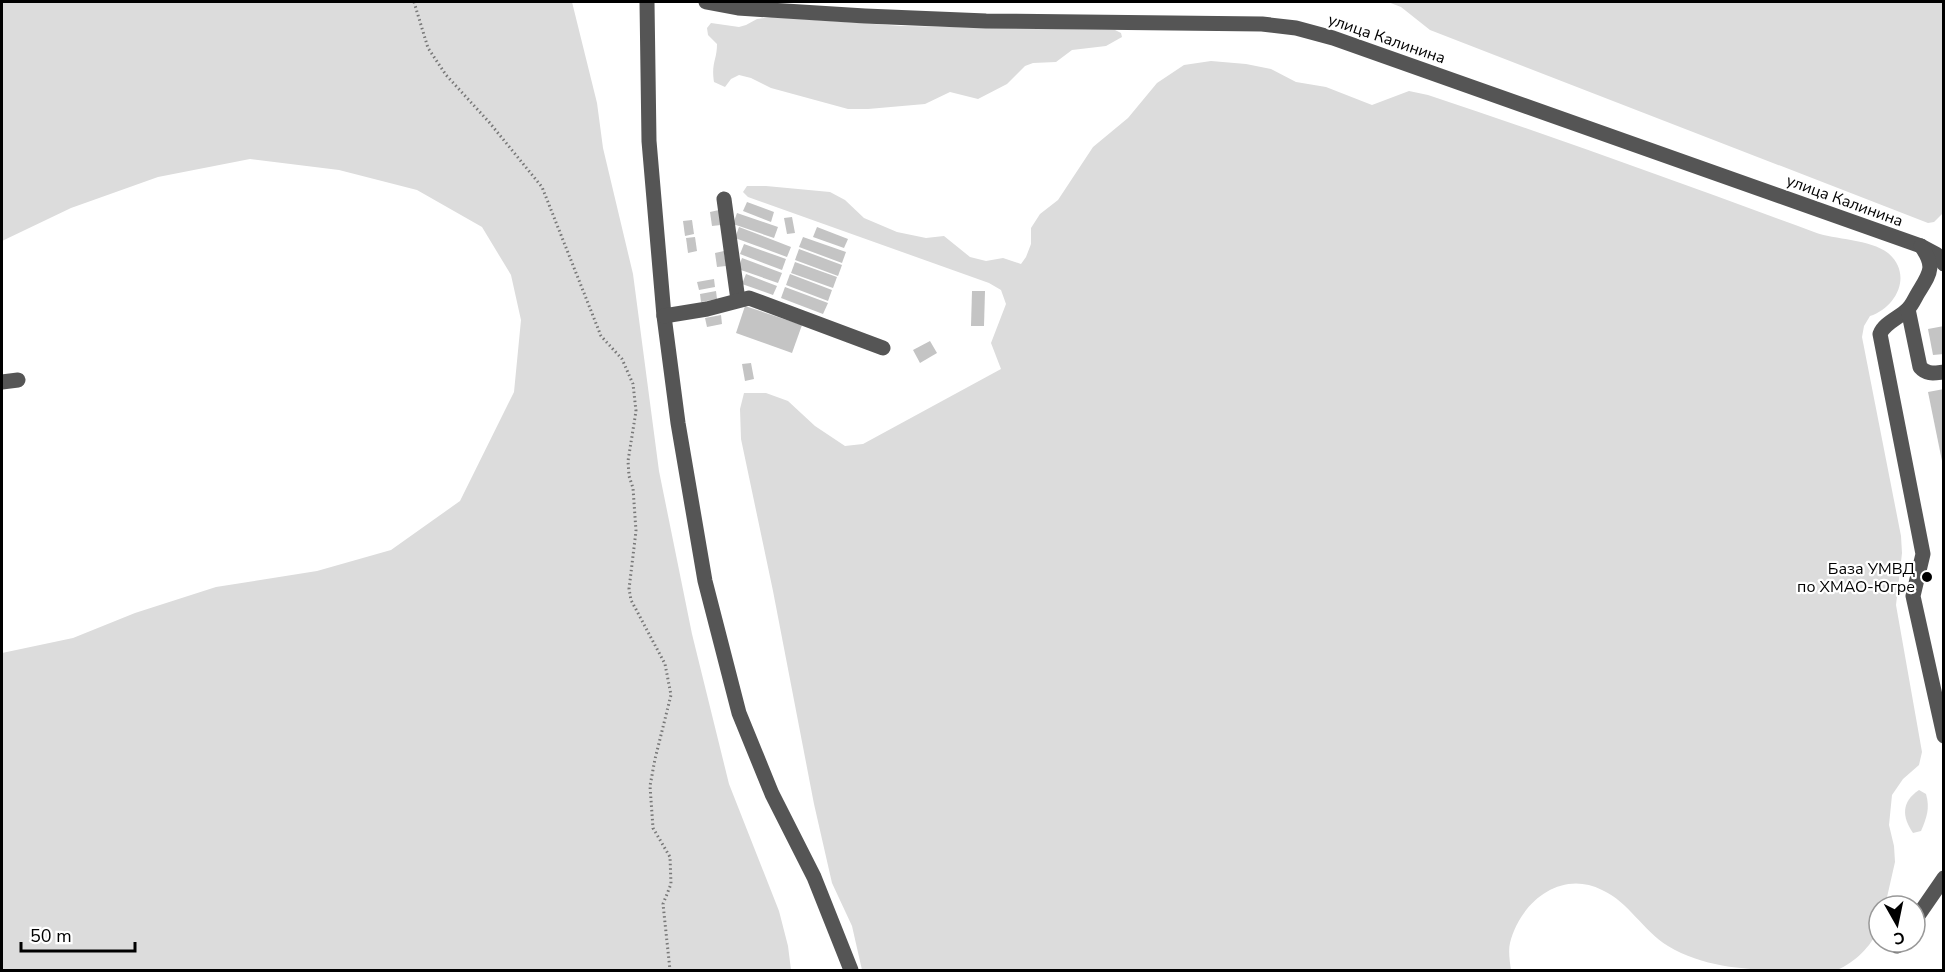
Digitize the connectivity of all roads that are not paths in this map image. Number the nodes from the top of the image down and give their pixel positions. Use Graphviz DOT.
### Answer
graph roads {
  1 [pos="647,2"];
  2 [pos="706,2"];
  3 [pos="724,199"];
  4 [pos="1921,246"];
  5 [pos="1944,264"];
  6 [pos="738,300"];
  7 [pos="1908,309"];
  8 [pos="664,316"];
  9 [pos="883,348"];
  10 [pos="1944,372"];
  11 [pos="18,380"];
  12 [pos="2,382"];
  13 [pos="1944,736"];
  14 [pos="1944,878"];
  15 [pos="1927,903"];
  16 [pos="851,970"];
  1 -- 8 [label="street"];
  2 -- 4 [label="street, улица Калинина"];
  3 -- 6 [label="street"];
  4 -- 5 [label="street, улица Калинина"];
  4 -- 7 [label="street"];
  6 -- 8 [label="street"];
  6 -- 9 [label="street"];
  7 -- 10 [label="street"];
  7 -- 13 [label="street"];
  8 -- 16 [label="street"];
  11 -- 12 [label="street"];
  14 -- 15 [label="street"];
}
